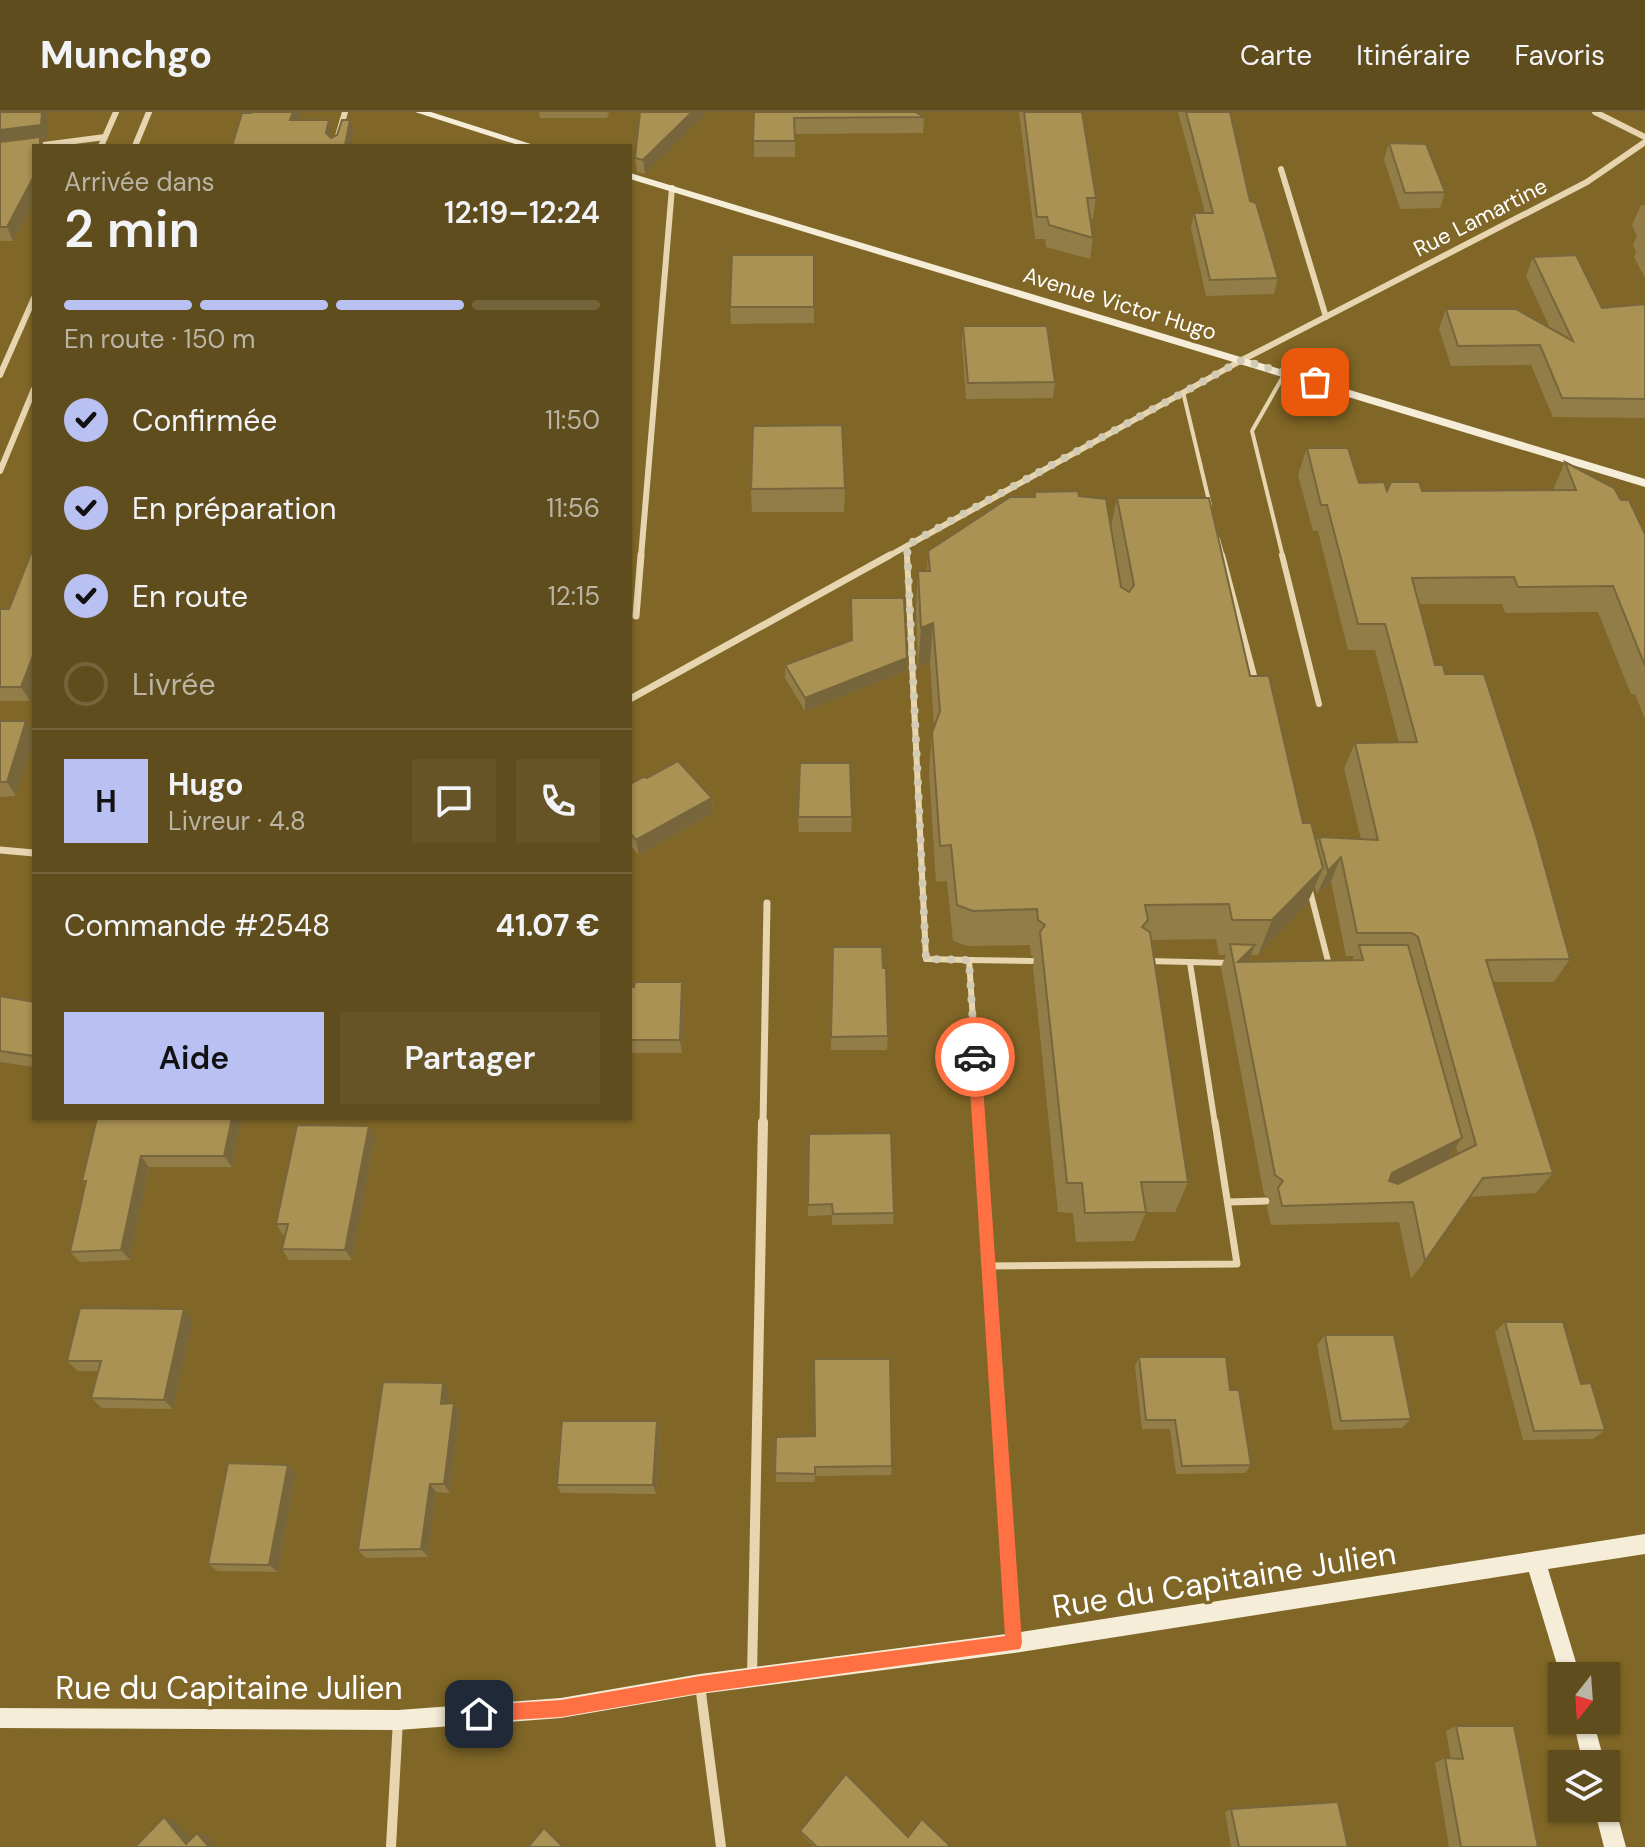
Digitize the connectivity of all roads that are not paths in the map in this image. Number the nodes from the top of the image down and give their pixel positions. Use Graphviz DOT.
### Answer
graph roads {
  1 [pos="116,112"];
  2 [pos="149,112"];
  3 [pos="345,112"];
  4 [pos="420,112"];
  5 [pos="1595,112"];
  6 [pos="105,137"];
  7 [pos="1645,140"];
  8 [pos="51,144"];
  9 [pos="102,144"];
  10 [pos="136,144"];
  11 [pos="336,144"];
  12 [pos="525,144"];
  13 [pos="32,146"];
  14 [pos="23,148"];
  15 [pos="1281,169"];
  16 [pos="632,177"];
  17 [pos="672,188"];
  18 [pos="32,303"];
  19 [pos="1326,317"];
  20 [pos="1242,360"];
  21 [pos="1285,373"];
  22 [pos="0,375"];
  23 [pos="1183,392"];
  24 [pos="32,394"];
  25 [pos="0,471"];
  26 [pos="1645,483"];
  27 [pos="1194,508"];
  28 [pos="1218,537"];
  29 [pos="907,545"];
  30 [pos="636,616"];
  31 [pos="632,698"];
  32 [pos="1260,698"];
  33 [pos="1319,704"];
  34 [pos="0,850"];
  35 [pos="32,853"];
  36 [pos="1309,888"];
  37 [pos="767,903"];
  38 [pos="969,960"];
  39 [pos="1032,961"];
  40 [pos="1138,961"];
  41 [pos="1328,961"];
  42 [pos="1236,962"];
  43 [pos="1313,962"];
  44 [pos="1343,962"];
  45 [pos="1190,963"];
  46 [pos="1266,1201"];
  47 [pos="1228,1202"];
  48 [pos="988,1266"];
  49 [pos="1645,1544"];
  50 [pos="1536,1561"];
  51 [pos="1014,1643"];
  52 [pos="1566,1662"];
  53 [pos="752,1678"];
  54 [pos="700,1684"];
  55 [pos="0,1718"];
  56 [pos="398,1720"];
  57 [pos="1609,1822"];
  58 [pos="391,1847"];
  59 [pos="721,1847"];
  60 [pos="1615,1847"];
  1 -- 6 [label="street"];
  2 -- 10 [label="street"];
  3 -- 11 [label="street"];
  4 -- 12 [label="street"];
  5 -- 7 [label="street"];
  6 -- 8 [label="street"];
  6 -- 9 [label="street"];
  7 -- 19 [label="street, Rue Lamartine"];
  13 -- 14 [label="street"];
  15 -- 19 [label="street"];
  16 -- 17 [label="street, Avenue Victor Hugo"];
  17 -- 20 [label="street, Avenue Victor Hugo"];
  17 -- 30 [label="street"];
  18 -- 22 [label="street"];
  19 -- 20 [label="street, Rue Lamartine"];
  20 -- 21 [label="street, Avenue Victor Hugo"];
  20 -- 23 [label="street, Rue Lamartine"];
  21 -- 26 [label="street, Avenue Victor Hugo"];
  21 -- 33 [label="lane"];
  23 -- 27 [label="lane"];
  23 -- 29 [label="street, Rue Lamartine"];
  24 -- 25 [label="street"];
  28 -- 32 [label="lane"];
  29 -- 31 [label="street, Rue Lamartine"];
  29 -- 38 [label="lane"];
  34 -- 35 [label="street"];
  36 -- 41 [label="lane"];
  37 -- 53 [label="street"];
  38 -- 39 [label="lane"];
  38 -- 48 [label="lane"];
  40 -- 45 [label="lane"];
  41 -- 43 [label="lane"];
  41 -- 44 [label="lane"];
  42 -- 45 [label="lane"];
  45 -- 47 [label="lane"];
  46 -- 47 [label="lane"];
  47 -- 48 [label="lane"];
  48 -- 51 [label="lane"];
  49 -- 50 [label="street, Rue du Capitaine Julien"];
  50 -- 51 [label="street, Rue du Capitaine Julien"];
  50 -- 52 [label="street"];
  51 -- 53 [label="street, Rue du Capitaine Julien"];
  53 -- 54 [label="street, Rue du Capitaine Julien"];
  54 -- 56 [label="street, Rue du Capitaine Julien"];
  54 -- 59 [label="street"];
  55 -- 56 [label="street, Rue du Capitaine Julien"];
  56 -- 58 [label="street"];
  57 -- 60 [label="street"];
}
